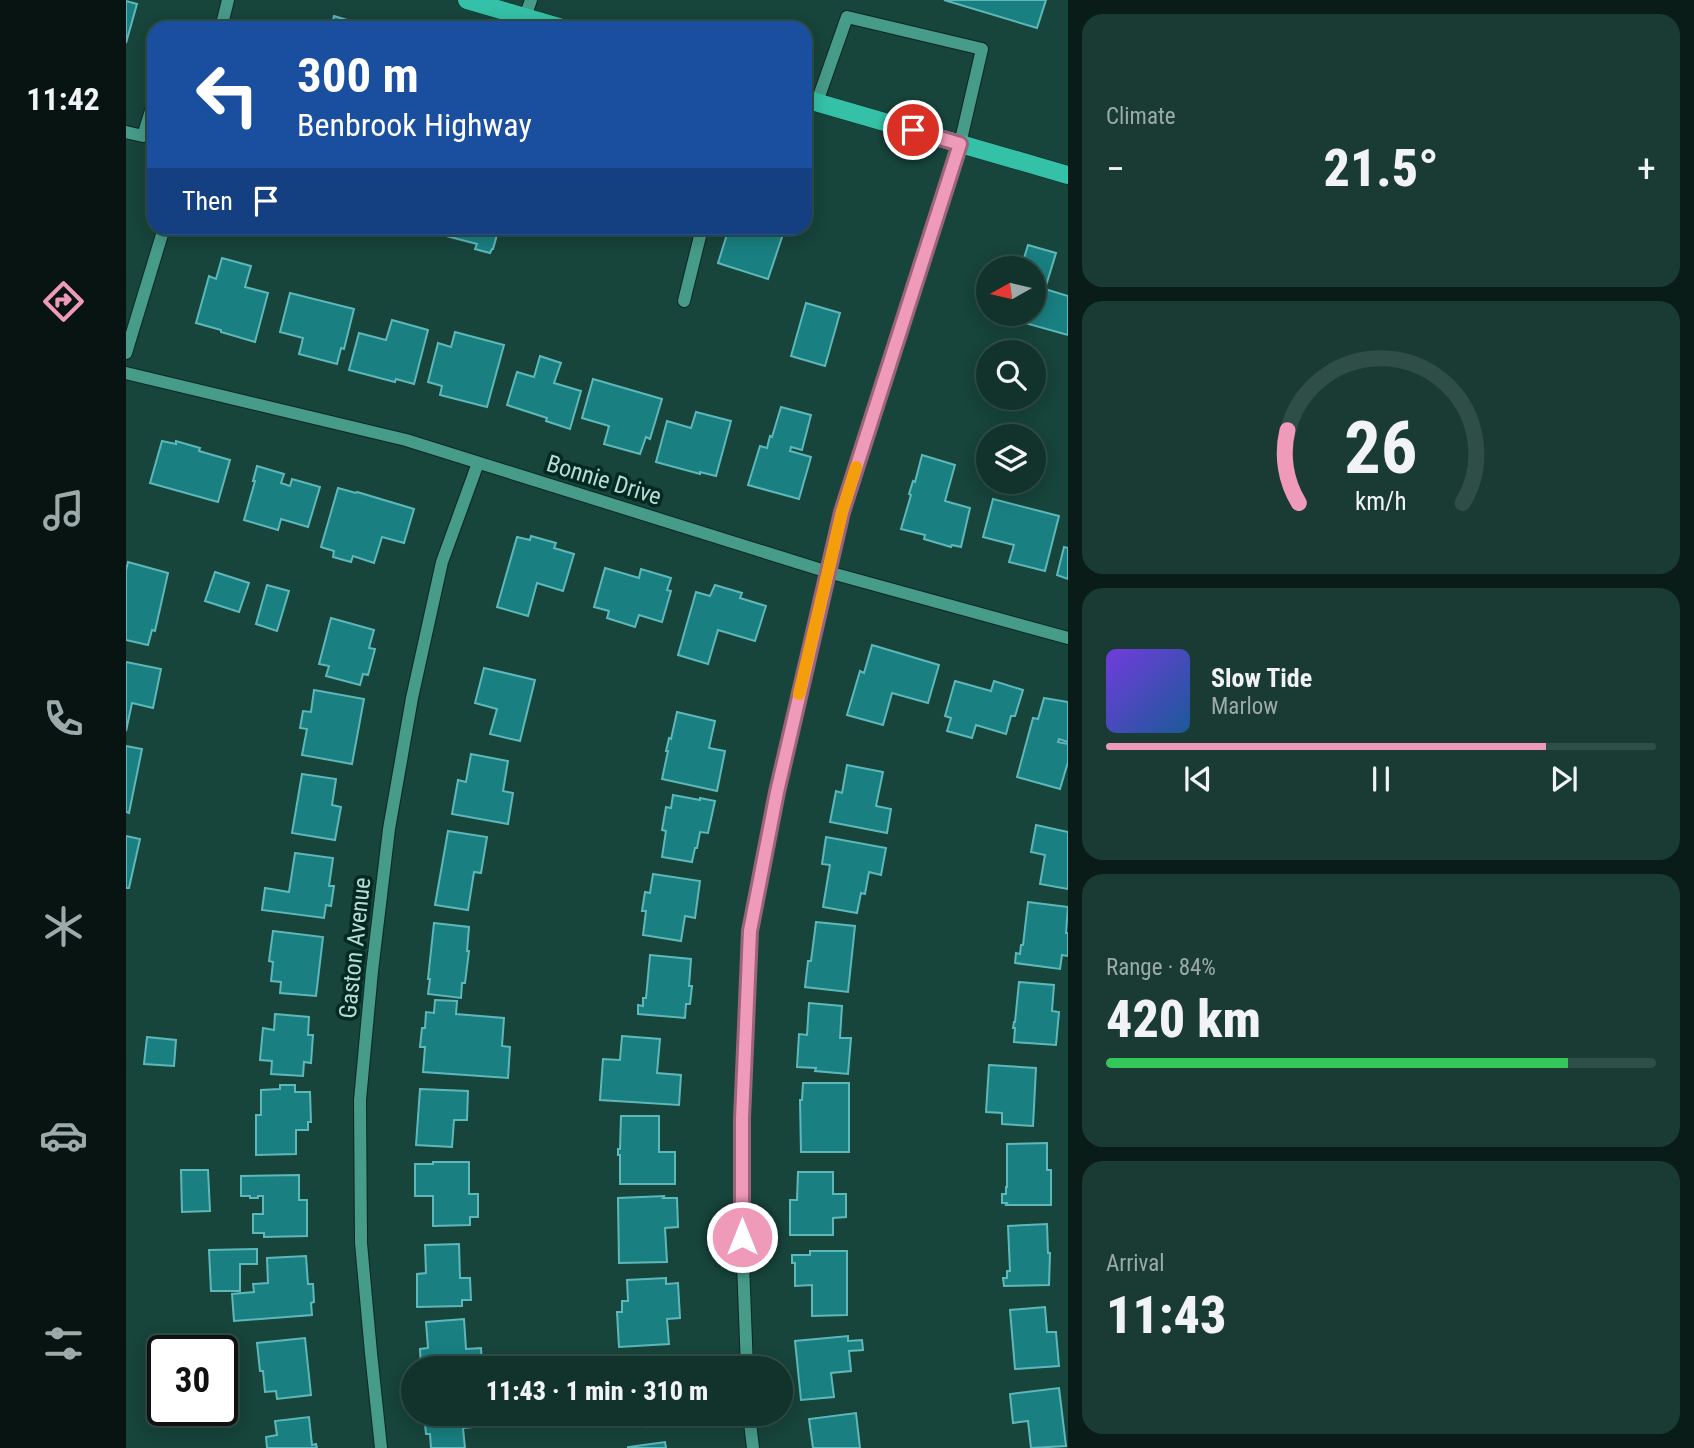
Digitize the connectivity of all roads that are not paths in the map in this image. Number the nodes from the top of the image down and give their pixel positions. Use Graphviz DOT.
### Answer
graph roads {
  1 [pos="228,0"];
  2 [pos="467,0"];
  3 [pos="531,0"];
  4 [pos="524,17"];
  5 [pos="222,21"];
  6 [pos="538,21"];
  7 [pos="812,98"];
  8 [pos="812,100"];
  9 [pos="147,123"];
  10 [pos="126,132"];
  11 [pos="960,144"];
  12 [pos="1068,175"];
  13 [pos="162,235"];
  14 [pos="700,235"];
  15 [pos="684,301"];
  16 [pos="126,353"];
  17 [pos="126,373"];
  18 [pos="478,463"];
  19 [pos="828,572"];
  20 [pos="1068,638"];
  21 [pos="747,1356"];
  22 [pos="750,1426"];
  23 [pos="381,1448"];
  24 [pos="753,1448"];
  1 -- 5 [label="street"];
  2 -- 4 [label="main road"];
  3 -- 4 [label="street"];
  4 -- 6 [label="main road"];
  7 -- 11 [label="street"];
  8 -- 11 [label="main road"];
  9 -- 10 [label="street"];
  11 -- 12 [label="main road"];
  11 -- 19 [label="street"];
  13 -- 16 [label="street"];
  14 -- 15 [label="street"];
  17 -- 18 [label="street, Bonnie Drive"];
  18 -- 19 [label="street, Bonnie Drive"];
  18 -- 23 [label="street, Gaston Avenue"];
  19 -- 20 [label="street, Bonnie Drive"];
  19 -- 21 [label="street"];
  22 -- 24 [label="street"];
}
